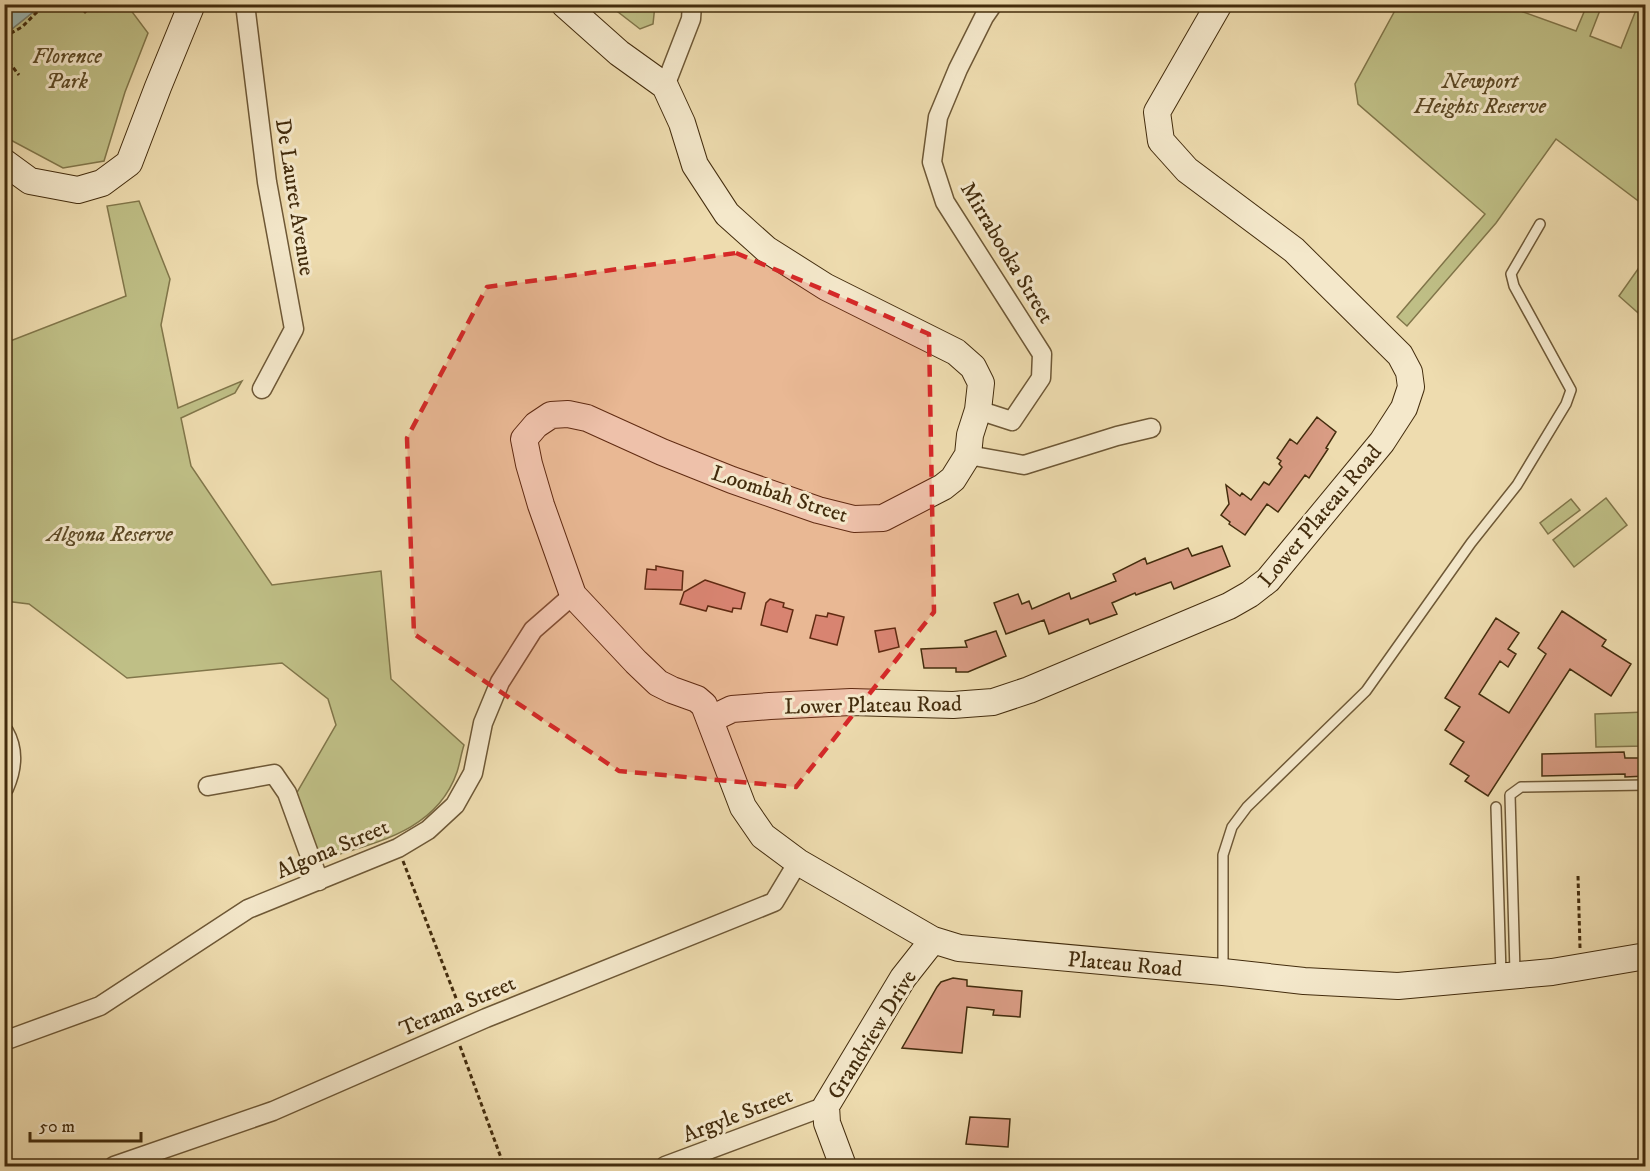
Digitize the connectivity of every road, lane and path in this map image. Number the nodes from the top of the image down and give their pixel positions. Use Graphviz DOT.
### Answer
graph roads {
  1 [pos="45,4"];
  2 [pos="80,4"];
  3 [pos="94,4"];
  4 [pos="192,4"];
  5 [pos="245,4"];
  6 [pos="564,4"];
  7 [pos="692,4"];
  8 [pos="993,4"];
  9 [pos="1219,4"];
  10 [pos="4,38"];
  11 [pos="4,56"];
  12 [pos="19,75"];
  13 [pos="665,86"];
  14 [pos="4,162"];
  15 [pos="1540,224"];
  16 [pos="262,389"];
  17 [pos="978,410"];
  18 [pos="1151,428"];
  19 [pos="968,455"];
  20 [pos="573,596"];
  21 [pos="711,719"];
  22 [pos="4,732"];
  23 [pos="1646,785"];
  24 [pos="208,786"];
  25 [pos="4,788"];
  26 [pos="1496,807"];
  27 [pos="398,848"];
  28 [pos="798,862"];
  29 [pos="1578,876"];
  30 [pos="319,881"];
  31 [pos="933,940"];
  32 [pos="1646,956"];
  33 [pos="1581,967"];
  34 [pos="1223,972"];
  35 [pos="1508,975"];
  36 [pos="467,1026"];
  37 [pos="4,1041"];
  38 [pos="826,1106"];
  39 [pos="114,1167"];
  40 [pos="504,1167"];
  41 [pos="665,1167"];
  42 [pos="843,1167"];
  1 -- 10 [label="path"];
  2 -- 3 [label="path"];
  4 -- 14 [label="street"];
  5 -- 16 [label="street, De Lauret Avenue"];
  6 -- 13 [label="street"];
  7 -- 13 [label="street"];
  8 -- 17 [label="street, Mirrabooka Street"];
  9 -- 21 [label="street, Lower Plateau Road"];
  11 -- 12 [label="path"];
  13 -- 17 [label="street, Loombah Street"];
  15 -- 34 [label="lane"];
  17 -- 19 [label="street, Loombah Street"];
  18 -- 19 [label="street"];
  19 -- 20 [label="street, Loombah Street"];
  20 -- 21 [label="street, Loombah Street"];
  20 -- 27 [label="street, Algona Street"];
  21 -- 28 [label="street, Plateau Road"];
  22 -- 25 [label="street"];
  23 -- 35 [label="lane"];
  24 -- 30 [label="street"];
  26 -- 35 [label="lane"];
  27 -- 30 [label="street, Algona Street"];
  27 -- 36 [label="path"];
  28 -- 31 [label="street, Plateau Road"];
  28 -- 36 [label="street, Terama Street"];
  29 -- 33 [label="path"];
  30 -- 37 [label="street, Algona Street"];
  31 -- 34 [label="street, Plateau Road"];
  31 -- 38 [label="street, Grandview Drive"];
  32 -- 33 [label="street, Plateau Road"];
  33 -- 35 [label="street, Plateau Road"];
  34 -- 35 [label="street, Plateau Road"];
  36 -- 39 [label="street, Terama Street"];
  36 -- 40 [label="path"];
  38 -- 41 [label="street, Argyle Street"];
  38 -- 42 [label="street, Grandview Drive"];
}
